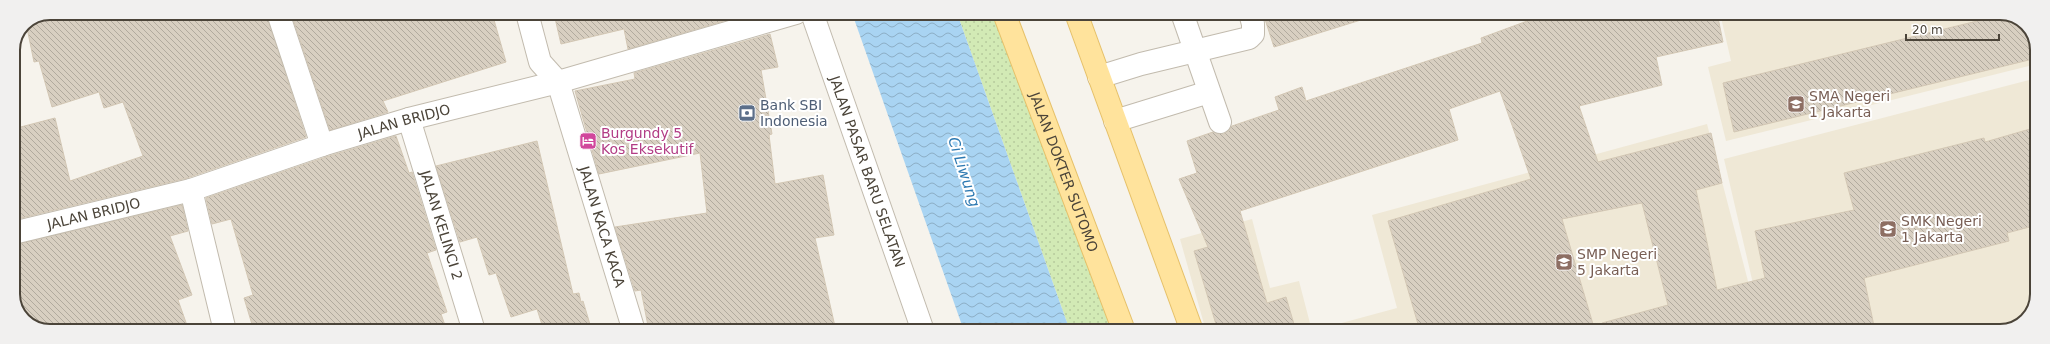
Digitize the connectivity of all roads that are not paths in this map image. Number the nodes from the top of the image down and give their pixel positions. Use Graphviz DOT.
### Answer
graph roads {
  1 [pos="280,20"];
  2 [pos="529,20"];
  3 [pos="772,20"];
  4 [pos="814,20"];
  5 [pos="1007,20"];
  6 [pos="1079,20"];
  7 [pos="1184,20"];
  8 [pos="1252,20"];
  9 [pos="1195,51"];
  10 [pos="1099,77"];
  11 [pos="558,82"];
  12 [pos="1209,92"];
  13 [pos="409,119"];
  14 [pos="1115,121"];
  15 [pos="1220,122"];
  16 [pos="322,145"];
  17 [pos="191,190"];
  18 [pos="20,231"];
  19 [pos="223,324"];
  20 [pos="472,324"];
  21 [pos="632,324"];
  22 [pos="921,324"];
  23 [pos="1121,324"];
  24 [pos="1189,324"];
  1 -- 16 [label="street"];
  2 -- 11 [label="street, JALAN KACA KACA"];
  3 -- 11 [label="street, JALAN BRIDJO"];
  4 -- 22 [label="street, JALAN PASAR BARU SELATAN"];
  5 -- 23 [label="main road, JALAN DOKTER SUTOMO"];
  6 -- 10 [label="main road"];
  7 -- 9 [label="street"];
  8 -- 9 [label="street"];
  9 -- 10 [label="street"];
  9 -- 12 [label="street"];
  10 -- 14 [label="main road"];
  11 -- 13 [label="street, JALAN BRIDJO"];
  11 -- 21 [label="street, JALAN KACA KACA"];
  12 -- 14 [label="street"];
  12 -- 15 [label="street"];
  13 -- 16 [label="street, JALAN BRIDJO"];
  13 -- 20 [label="street, JALAN KELINCI 2"];
  14 -- 24 [label="main road"];
  16 -- 17 [label="street, JALAN BRIDJO"];
  17 -- 18 [label="street, JALAN BRIDJO"];
  17 -- 19 [label="street"];
}
